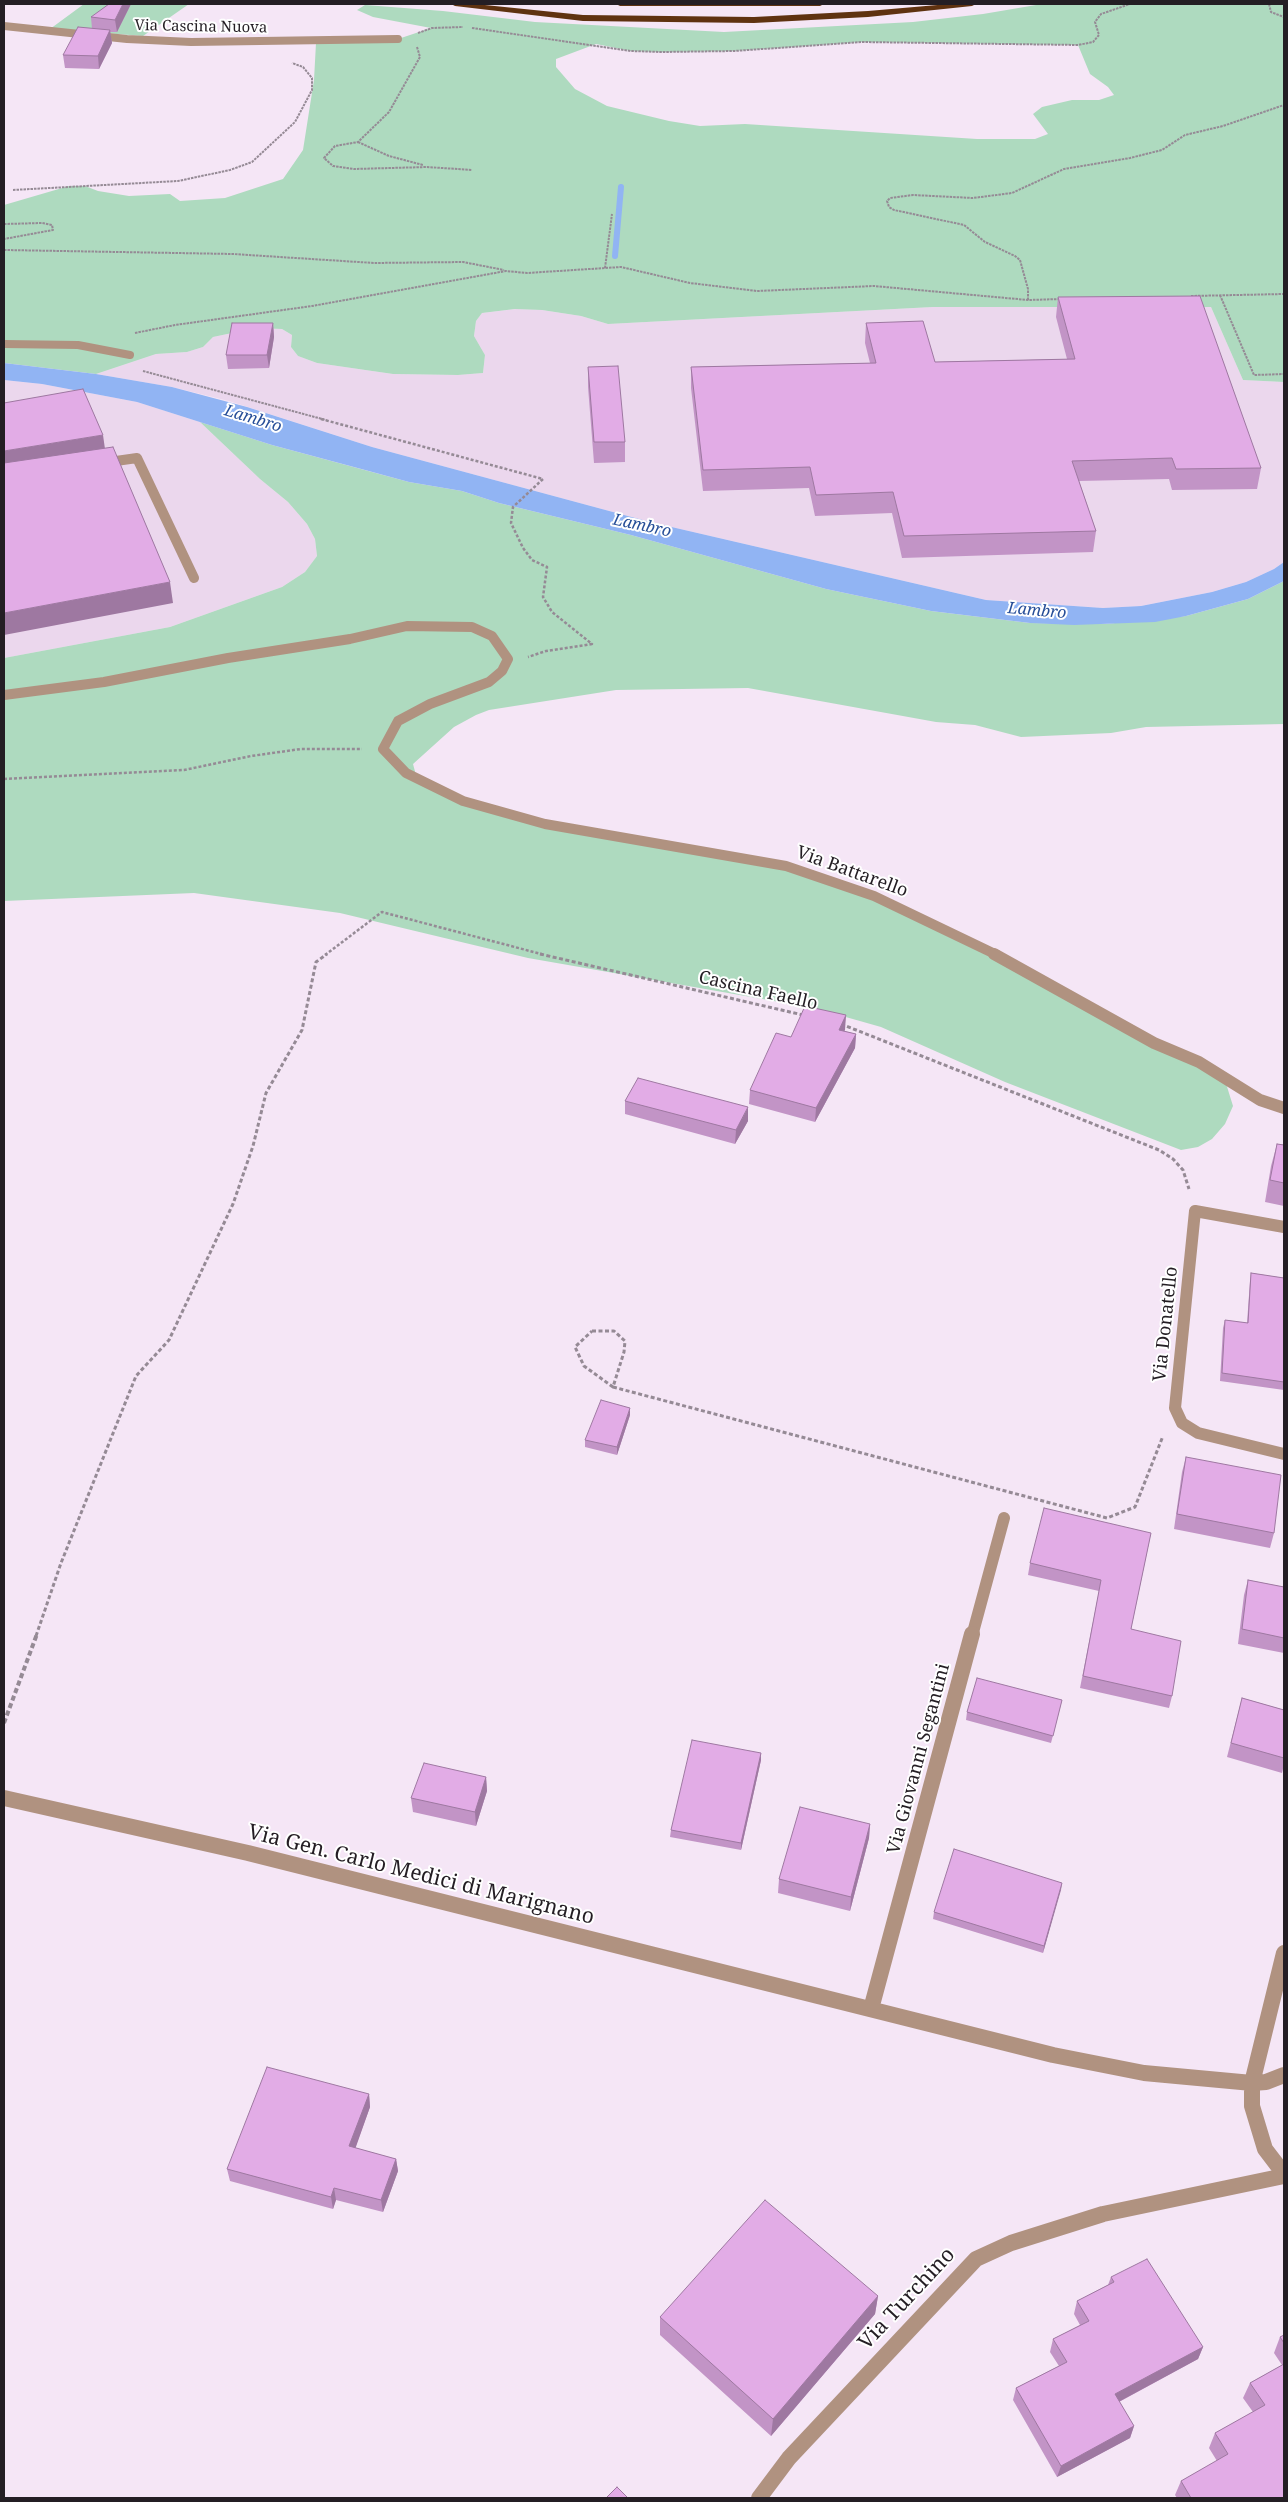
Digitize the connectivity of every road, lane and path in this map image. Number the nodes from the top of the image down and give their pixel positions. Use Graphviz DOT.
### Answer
graph roads {
  1 [pos="455,4"];
  2 [pos="620,4"];
  3 [pos="820,4"];
  4 [pos="972,4"];
  5 [pos="1130,4"];
  6 [pos="1268,4"];
  7 [pos="1284,17"];
  8 [pos="4,26"];
  9 [pos="432,28"];
  10 [pos="398,39"];
  11 [pos="416,42"];
  12 [pos="288,60"];
  13 [pos="1284,105"];
  14 [pos="358,142"];
  15 [pos="427,167"];
  16 [pos="472,170"];
  17 [pos="14,190"];
  18 [pos="612,214"];
  19 [pos="4,224"];
  20 [pos="4,239"];
  21 [pos="4,250"];
  22 [pos="605,268"];
  23 [pos="506,271"];
  24 [pos="1284,294"];
  25 [pos="1220,295"];
  26 [pos="1191,296"];
  27 [pos="1066,299"];
  28 [pos="1028,300"];
  29 [pos="126,335"];
  30 [pos="4,344"];
  31 [pos="130,355"];
  32 [pos="140,370"];
  33 [pos="1284,374"];
  34 [pos="89,465"];
  35 [pos="194,578"];
  36 [pos="508,659"];
  37 [pos="4,695"];
  38 [pos="364,748"];
  39 [pos="4,779"];
  40 [pos="810,1017"];
  41 [pos="835,1022"];
  42 [pos="1284,1108"];
  43 [pos="1195,1211"];
  44 [pos="1284,1227"];
  45 [pos="613,1386"];
  46 [pos="1175,1408"];
  47 [pos="1284,1454"];
  48 [pos="1004,1518"];
  49 [pos="4,1722"];
  50 [pos="4,1798"];
  51 [pos="1284,1953"];
  52 [pos="871,2009"];
  53 [pos="1284,2075"];
  54 [pos="1252,2083"];
  55 [pos="1284,2175"];
  56 [pos="758,2498"];
  1 -- 4 [label="highway"];
  2 -- 3 [label="highway"];
  5 -- 9 [label="path"];
  6 -- 7 [label="path"];
  8 -- 10 [label="street, Via Cascina Nuova"];
  11 -- 14 [label="path"];
  12 -- 17 [label="path"];
  13 -- 28 [label="path"];
  14 -- 15 [label="path"];
  14 -- 15 [label="path"];
  15 -- 16 [label="path"];
  18 -- 22 [label="path"];
  19 -- 20 [label="path"];
  21 -- 23 [label="path"];
  22 -- 23 [label="path"];
  22 -- 28 [label="path"];
  23 -- 29 [label="path"];
  24 -- 25 [label="path"];
  25 -- 26 [label="path"];
  25 -- 33 [label="path"];
  27 -- 28 [label="path"];
  30 -- 31 [label="street"];
  32 -- 36 [label="path"];
  34 -- 35 [label="street"];
  36 -- 37 [label="street"];
  36 -- 42 [label="street, Via Battarello"];
  38 -- 39 [label="path"];
  40 -- 49 [label="path, Cascina Faello"];
  41 -- 43 [label="path, Cascina Faello"];
  43 -- 44 [label="street"];
  43 -- 46 [label="street, Via Donatello"];
  45 -- 45 [label="path"];
  45 -- 46 [label="path"];
  46 -- 47 [label="street, Via Donatello"];
  48 -- 52 [label="street, Via Giovanni Segantini"];
  50 -- 52 [label="street, Via Gen. Carlo Medici di Marignano"];
  51 -- 54 [label="street"];
  52 -- 54 [label="street, Via Gen. Carlo Medici di Marignano"];
  53 -- 54 [label="street, Via Gen. Carlo Medici di Marignano"];
  54 -- 55 [label="street"];
  55 -- 56 [label="street, Via Turchino"];
}
